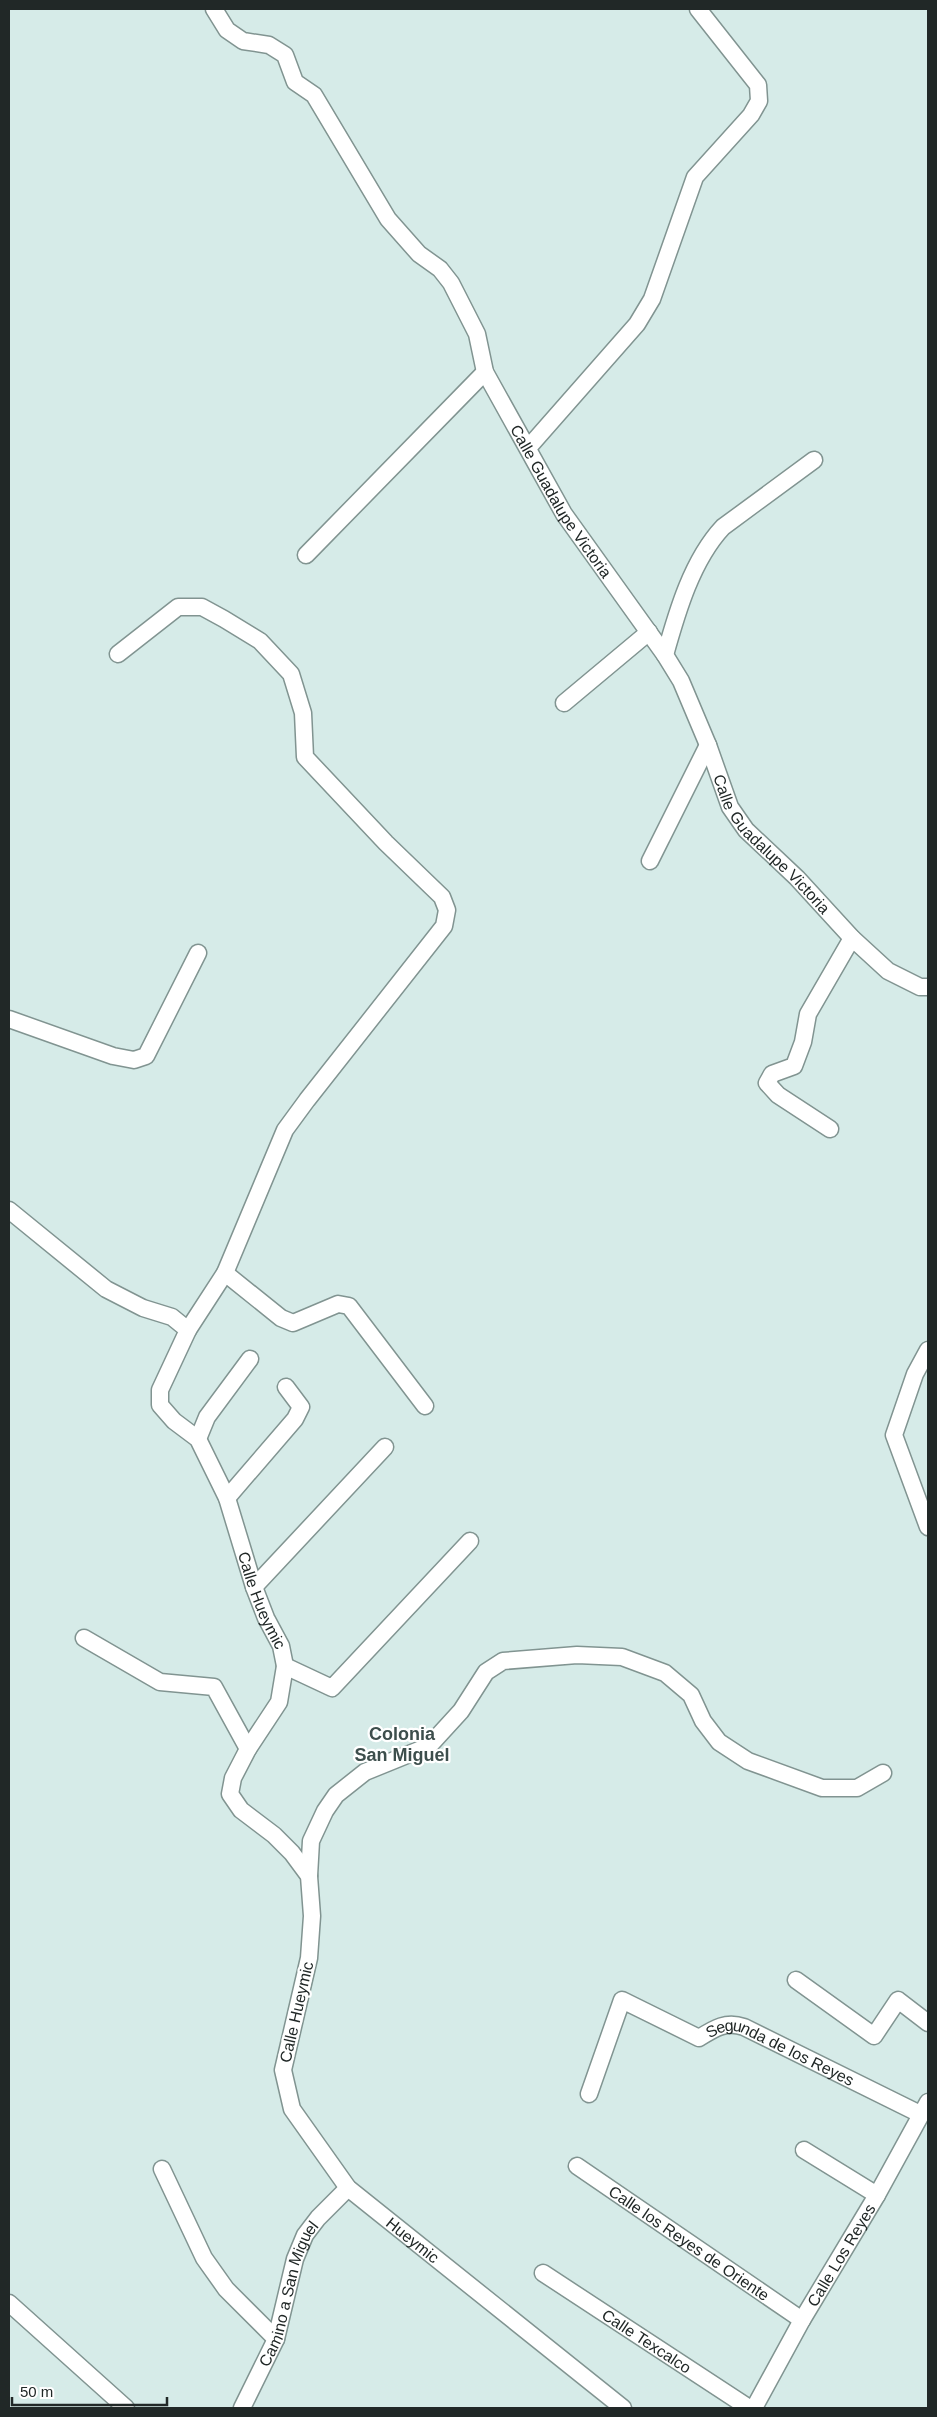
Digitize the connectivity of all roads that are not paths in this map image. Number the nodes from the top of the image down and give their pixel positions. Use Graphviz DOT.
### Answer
graph roads {
  1 [pos="214,9"];
  2 [pos="698,9"];
  3 [pos="486,372"];
  4 [pos="528,448"];
  5 [pos="814,460"];
  6 [pos="306,555"];
  7 [pos="649,632"];
  8 [pos="118,654"];
  9 [pos="665,655"];
  10 [pos="564,703"];
  11 [pos="708,745"];
  12 [pos="650,861"];
  13 [pos="852,938"];
  14 [pos="198,953"];
  15 [pos="928,987"];
  16 [pos="9,1019"];
  17 [pos="830,1129"];
  18 [pos="9,1210"];
  19 [pos="225,1273"];
  20 [pos="188,1330"];
  21 [pos="928,1350"];
  22 [pos="250,1359"];
  23 [pos="286,1387"];
  24 [pos="425,1406"];
  25 [pos="198,1439"];
  26 [pos="385,1447"];
  27 [pos="227,1498"];
  28 [pos="928,1527"];
  29 [pos="470,1541"];
  30 [pos="254,1587"];
  31 [pos="84,1638"];
  32 [pos="285,1666"];
  33 [pos="248,1749"];
  34 [pos="883,1773"];
  35 [pos="309,1876"];
  36 [pos="796,1980"];
  37 [pos="928,2023"];
  38 [pos="283,2070"];
  39 [pos="589,2094"];
  40 [pos="924,2108"];
  41 [pos="804,2150"];
  42 [pos="577,2166"];
  43 [pos="162,2169"];
  44 [pos="348,2188"];
  45 [pos="877,2195"];
  46 [pos="544,2273"];
  47 [pos="9,2303"];
  48 [pos="802,2320"];
  49 [pos="276,2339"];
  50 [pos="126,2408"];
  51 [pos="242,2408"];
  52 [pos="623,2408"];
  53 [pos="749,2408"];
  54 [pos="754,2408"];
  1 -- 3 [label="street, Calle Guadalupe Victoria"];
  2 -- 4 [label="street"];
  3 -- 4 [label="street, Calle Guadalupe Victoria"];
  3 -- 6 [label="street"];
  4 -- 7 [label="street, Calle Guadalupe Victoria"];
  5 -- 9 [label="street"];
  7 -- 9 [label="street, Calle Guadalupe Victoria"];
  7 -- 10 [label="street"];
  8 -- 19 [label="street, Calle Hueymic"];
  9 -- 11 [label="street, Calle Guadalupe Victoria"];
  11 -- 12 [label="street"];
  11 -- 13 [label="street, Calle Guadalupe Victoria"];
  13 -- 15 [label="street, Calle Guadalupe Victoria"];
  13 -- 17 [label="street"];
  14 -- 16 [label="street"];
  18 -- 20 [label="street"];
  19 -- 20 [label="street, Calle Hueymic"];
  19 -- 24 [label="street"];
  20 -- 25 [label="street, Calle Hueymic"];
  21 -- 28 [label="street"];
  22 -- 25 [label="street"];
  23 -- 27 [label="street"];
  25 -- 27 [label="street, Calle Hueymic"];
  26 -- 30 [label="street"];
  27 -- 30 [label="street, Calle Hueymic"];
  29 -- 32 [label="street"];
  30 -- 32 [label="street, Calle Hueymic"];
  31 -- 33 [label="street"];
  32 -- 33 [label="street, Calle Hueymic"];
  33 -- 35 [label="street, Calle Hueymic"];
  34 -- 35 [label="street"];
  35 -- 38 [label="street, Calle Hueymic"];
  36 -- 37 [label="street"];
  38 -- 44 [label="street, Hueymic"];
  39 -- 40 [label="street, Segunda de los Reyes"];
  40 -- 45 [label="street, Calle Los Reyes"];
  41 -- 45 [label="street"];
  42 -- 48 [label="street, Calle los Reyes de Oriente"];
  43 -- 49 [label="street"];
  44 -- 49 [label="street, Camino a San Miguel"];
  44 -- 52 [label="street, Hueymic"];
  45 -- 48 [label="street, Calle Los Reyes"];
  46 -- 53 [label="street, Calle Texcalco"];
  47 -- 50 [label="street"];
  48 -- 54 [label="street, Calle Los Reyes"];
  49 -- 51 [label="street, Camino a San Miguel"];
}
